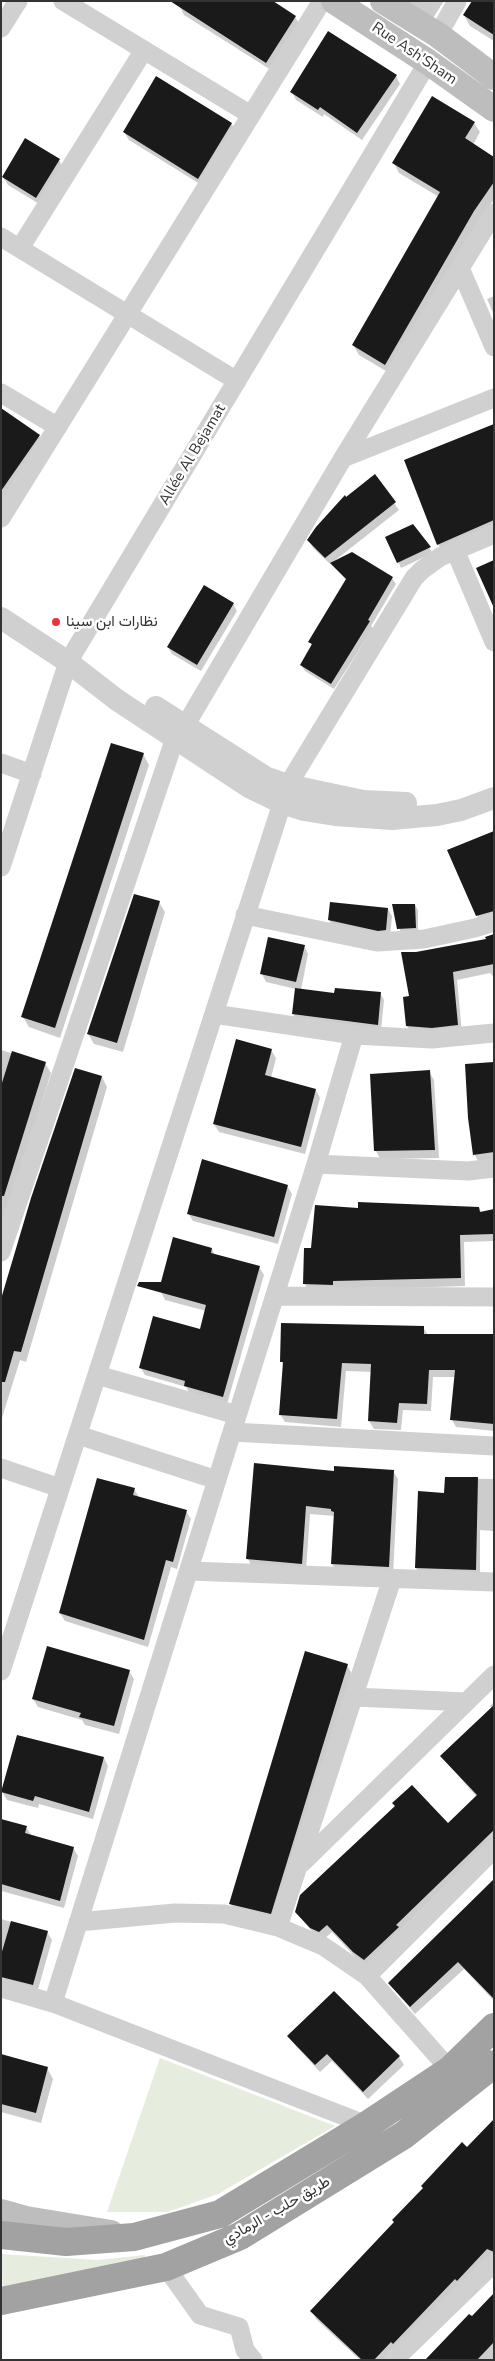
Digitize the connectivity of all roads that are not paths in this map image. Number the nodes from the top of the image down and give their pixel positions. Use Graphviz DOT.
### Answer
graph roads {
  1 [pos="18,1"];
  2 [pos="64,1"];
  3 [pos="322,1"];
  4 [pos="334,1"];
  5 [pos="383,1"];
  6 [pos="457,1"];
  7 [pos="1,28"];
  8 [pos="438,35"];
  9 [pos="144,50"];
  10 [pos="428,62"];
  11 [pos="494,77"];
  12 [pos="494,109"];
  13 [pos="251,115"];
  14 [pos="494,213"];
  15 [pos="1,237"];
  16 [pos="20,248"];
  17 [pos="460,268"];
  18 [pos="128,314"];
  19 [pos="494,347"];
  20 [pos="237,381"];
  21 [pos="1,393"];
  22 [pos="494,398"];
  23 [pos="58,427"];
  24 [pos="343,458"];
  25 [pos="1,518"];
  26 [pos="494,534"];
  27 [pos="455,550"];
  28 [pos="1,618"];
  29 [pos="494,642"];
  30 [pos="68,662"];
  31 [pos="180,732"];
  32 [pos="1,763"];
  33 [pos="32,774"];
  34 [pos="494,783"];
  35 [pos="285,794"];
  36 [pos="494,798"];
  37 [pos="1,867"];
  38 [pos="245,915"];
  39 [pos="494,922"];
  40 [pos="214,1014"];
  41 [pos="494,1033"];
  42 [pos="354,1035"];
  43 [pos="316,1164"];
  44 [pos="494,1168"];
  45 [pos="1,1252"];
  46 [pos="275,1296"];
  47 [pos="494,1297"];
  48 [pos="97,1375"];
  49 [pos="235,1424"];
  50 [pos="78,1435"];
  51 [pos="494,1446"];
  52 [pos="1,1468"];
  53 [pos="217,1480"];
  54 [pos="60,1488"];
  55 [pos="188,1571"];
  56 [pos="392,1578"];
  57 [pos="494,1582"];
  58 [pos="1,1671"];
  59 [pos="494,1675"];
  60 [pos="354,1697"];
  61 [pos="466,1702"];
  62 [pos="494,1849"];
  63 [pos="299,1866"];
  64 [pos="78,1922"];
  65 [pos="278,1927"];
  66 [pos="367,1976"];
  67 [pos="1,1988"];
  68 [pos="53,2003"];
  69 [pos="494,2027"];
  70 [pos="494,2064"];
  71 [pos="450,2070"];
  72 [pos="367,2125"];
  73 [pos="390,2144"];
  74 [pos="1,2212"];
  75 [pos="1,2235"];
  76 [pos="134,2236"];
  77 [pos="494,2263"];
  78 [pos="166,2267"];
  79 [pos="1,2301"];
  80 [pos="254,2360"];
  81 [pos="394,2360"];
  1 -- 7 [label="street"];
  2 -- 9 [label="street"];
  3 -- 13 [label="street"];
  4 -- 10 [label="main road, Rue Ash'Sham"];
  5 -- 8 [label="main road, Rue Ash'Sham"];
  6 -- 8 [label="street"];
  8 -- 11 [label="main road, Rue Ash'Sham"];
  9 -- 13 [label="street"];
  9 -- 16 [label="street"];
  10 -- 12 [label="main road, Rue Ash'Sham"];
  10 -- 20 [label="street, Allée Al Bejamat"];
  13 -- 18 [label="street"];
  14 -- 17 [label="street"];
  15 -- 16 [label="street"];
  16 -- 18 [label="street"];
  17 -- 19 [label="street"];
  17 -- 24 [label="street"];
  18 -- 20 [label="street"];
  18 -- 23 [label="street"];
  20 -- 30 [label="street, Allée Al Bejamat"];
  21 -- 23 [label="street"];
  22 -- 24 [label="street"];
  23 -- 25 [label="street"];
  24 -- 31 [label="street"];
  26 -- 27 [label="street"];
  27 -- 29 [label="street"];
  27 -- 35 [label="street"];
  28 -- 30 [label="street"];
  30 -- 31 [label="street"];
  30 -- 33 [label="street, Allée Al Bejamat"];
  31 -- 35 [label="street"];
  31 -- 45 [label="street"];
  32 -- 33 [label="street"];
  33 -- 37 [label="street, Allée Al Bejamat"];
  34 -- 35 [label="street"];
  35 -- 36 [label="street"];
  35 -- 38 [label="street"];
  38 -- 39 [label="street"];
  38 -- 40 [label="street"];
  40 -- 42 [label="street"];
  40 -- 48 [label="street"];
  41 -- 42 [label="street"];
  42 -- 43 [label="street"];
  43 -- 44 [label="street"];
  43 -- 46 [label="street"];
  46 -- 47 [label="street"];
  46 -- 49 [label="street"];
  48 -- 49 [label="street"];
  48 -- 50 [label="street"];
  49 -- 51 [label="street"];
  49 -- 53 [label="street"];
  50 -- 53 [label="street"];
  50 -- 54 [label="street"];
  52 -- 54 [label="street"];
  53 -- 55 [label="street"];
  54 -- 58 [label="street"];
  55 -- 56 [label="street"];
  55 -- 64 [label="street"];
  56 -- 57 [label="street"];
  56 -- 60 [label="street"];
  59 -- 61 [label="street"];
  60 -- 61 [label="street"];
  60 -- 63 [label="street"];
  61 -- 63 [label="street"];
  62 -- 66 [label="street"];
  63 -- 65 [label="street"];
  64 -- 65 [label="street"];
  64 -- 68 [label="street"];
  65 -- 66 [label="street"];
  66 -- 71 [label="street"];
  67 -- 68 [label="street"];
  68 -- 72 [label="street"];
  69 -- 71 [label="highway, طريق حلب - الرمادي"];
  70 -- 73 [label="highway, طريق حلب - الرمادي"];
  71 -- 72 [label="highway, طريق حلب - الرمادي"];
  72 -- 73 [label="street"];
  72 -- 76 [label="highway, طريق حلب - الرمادي"];
  73 -- 78 [label="highway, طريق حلب - الرمادي"];
  74 -- 76 [label="main road"];
  75 -- 76 [label="highway, طريق حلب - الرمادي"];
  77 -- 81 [label="street"];
  78 -- 79 [label="highway, طريق حلب - الرمادي"];
  78 -- 80 [label="street"];
}
